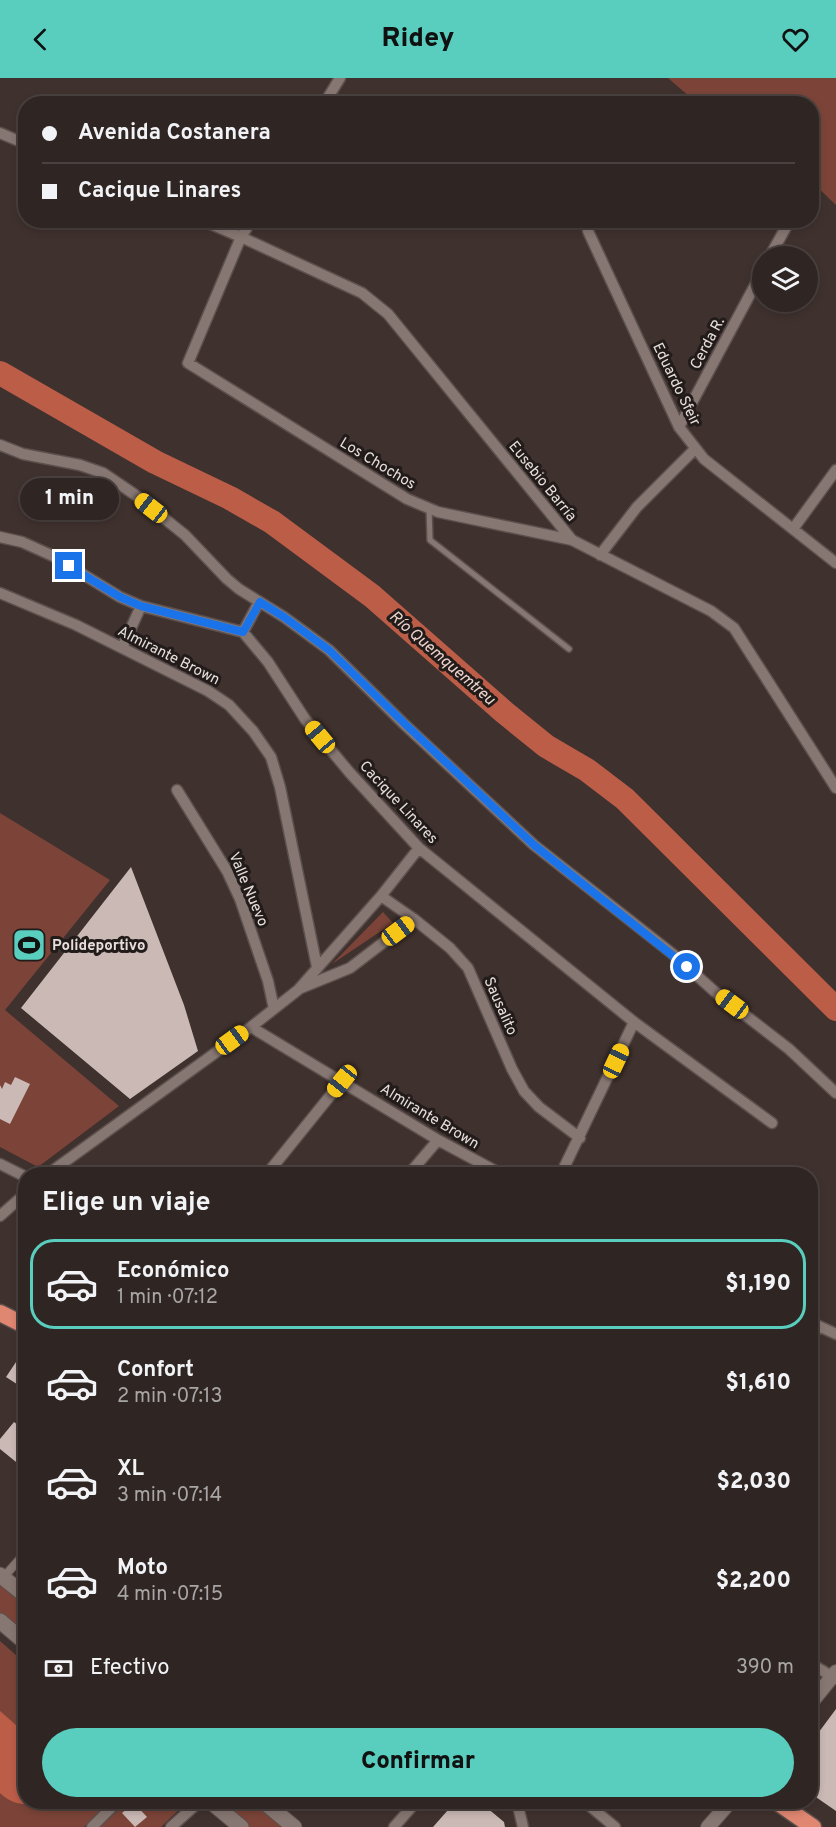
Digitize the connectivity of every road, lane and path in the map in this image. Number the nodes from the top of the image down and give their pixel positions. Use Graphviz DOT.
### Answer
graph roads {
  1 [pos="340,78"];
  2 [pos="329,96"];
  3 [pos="0,133"];
  4 [pos="18,141"];
  5 [pos="220,228"];
  6 [pos="247,228"];
  7 [pos="786,228"];
  8 [pos="588,231"];
  9 [pos="241,237"];
  10 [pos="776,246"];
  11 [pos="752,291"];
  12 [pos="679,427"];
  13 [pos="0,446"];
  14 [pos="695,449"];
  15 [pos="836,470"];
  16 [pos="429,508"];
  17 [pos="793,529"];
  18 [pos="0,537"];
  19 [pos="572,540"];
  20 [pos="600,555"];
  21 [pos="836,563"];
  22 [pos="0,593"];
  23 [pos="260,602"];
  24 [pos="141,606"];
  25 [pos="243,632"];
  26 [pos="122,648"];
  27 [pos="569,648"];
  28 [pos="836,788"];
  29 [pos="177,790"];
  30 [pos="419,848"];
  31 [pos="381,896"];
  32 [pos="414,919"];
  33 [pos="317,967"];
  34 [pos="298,990"];
  35 [pos="274,1009"];
  36 [pos="634,1022"];
  37 [pos="251,1027"];
  38 [pos="342,1081"];
  39 [pos="836,1094"];
  40 [pos="772,1123"];
  41 [pos="580,1138"];
  42 [pos="438,1140"];
  43 [pos="0,1164"];
  44 [pos="58,1167"];
  45 [pos="273,1167"];
  46 [pos="415,1167"];
  47 [pos="488,1167"];
  48 [pos="565,1167"];
  49 [pos="18,1173"];
  50 [pos="18,1200"];
  51 [pos="0,1216"];
  52 [pos="0,1313"];
  53 [pos="18,1322"];
  54 [pos="818,1325"];
  55 [pos="836,1334"];
  56 [pos="18,1560"];
  57 [pos="1,1578"];
  58 [pos="18,1590"];
  59 [pos="0,1621"];
  60 [pos="18,1636"];
  61 [pos="818,1667"];
  62 [pos="835,1676"];
  63 [pos="818,1695"];
  64 [pos="110,1809"];
  65 [pos="191,1809"];
  66 [pos="219,1809"];
  67 [pos="272,1809"];
  68 [pos="410,1809"];
  69 [pos="519,1809"];
  70 [pos="593,1809"];
  71 [pos="724,1809"];
  72 [pos="787,1809"];
  73 [pos="92,1827"];
  74 [pos="171,1827"];
  75 [pos="241,1827"];
  76 [pos="294,1827"];
  77 [pos="394,1827"];
  78 [pos="523,1827"];
  79 [pos="615,1827"];
  80 [pos="708,1827"];
  81 [pos="813,1827"];
  1 -- 2 [label="street"];
  3 -- 4 [label="street"];
  5 -- 9 [label="street, Eusebio Barría"];
  6 -- 9 [label="street"];
  7 -- 10 [label="street"];
  8 -- 12 [label="street, Eduardo Sfeir"];
  9 -- 16 [label="street, Los Chochos"];
  9 -- 19 [label="street, Eusebio Barría"];
  11 -- 12 [label="street, Cerda R."];
  12 -- 14 [label="street, Eduardo Sfeir"];
  13 -- 23 [label="street"];
  14 -- 17 [label="street, Eduardo Sfeir"];
  14 -- 20 [label="street"];
  15 -- 17 [label="street"];
  16 -- 19 [label="street, Los Chochos"];
  16 -- 27 [label="lane"];
  17 -- 21 [label="street, Eduardo Sfeir"];
  18 -- 24 [label="street"];
  19 -- 20 [label="street, Eusebio Barría"];
  20 -- 28 [label="street, Eusebio Barría"];
  22 -- 26 [label="street, Almirante Brown"];
  23 -- 25 [label="street"];
  23 -- 39 [label="street"];
  24 -- 25 [label="street"];
  24 -- 26 [label="street"];
  25 -- 30 [label="street, Cacique Linares"];
  26 -- 33 [label="street, Almirante Brown"];
  29 -- 35 [label="street, Valle Nuevo"];
  30 -- 31 [label="street"];
  30 -- 36 [label="street, Cacique Linares"];
  31 -- 32 [label="street, Sausalito"];
  31 -- 33 [label="street"];
  32 -- 34 [label="street"];
  32 -- 41 [label="street, Sausalito"];
  33 -- 34 [label="street"];
  34 -- 35 [label="street"];
  35 -- 37 [label="street"];
  36 -- 40 [label="street, Cacique Linares"];
  36 -- 41 [label="street"];
  37 -- 38 [label="street, Almirante Brown"];
  37 -- 44 [label="street"];
  38 -- 42 [label="street, Almirante Brown"];
  38 -- 45 [label="street"];
  41 -- 48 [label="street"];
  42 -- 46 [label="street"];
  42 -- 47 [label="street, Almirante Brown"];
  43 -- 49 [label="street"];
  50 -- 51 [label="street"];
  52 -- 53 [label="highway"];
  54 -- 55 [label="street"];
  56 -- 57 [label="street"];
  57 -- 58 [label="main road"];
  59 -- 60 [label="main road"];
  61 -- 62 [label="street"];
  62 -- 63 [label="street"];
  64 -- 73 [label="street"];
  65 -- 74 [label="street"];
  66 -- 75 [label="main road"];
  67 -- 76 [label="main road"];
  68 -- 77 [label="street"];
  69 -- 78 [label="street"];
  70 -- 79 [label="street"];
  71 -- 80 [label="street"];
  72 -- 81 [label="highway"];
}
